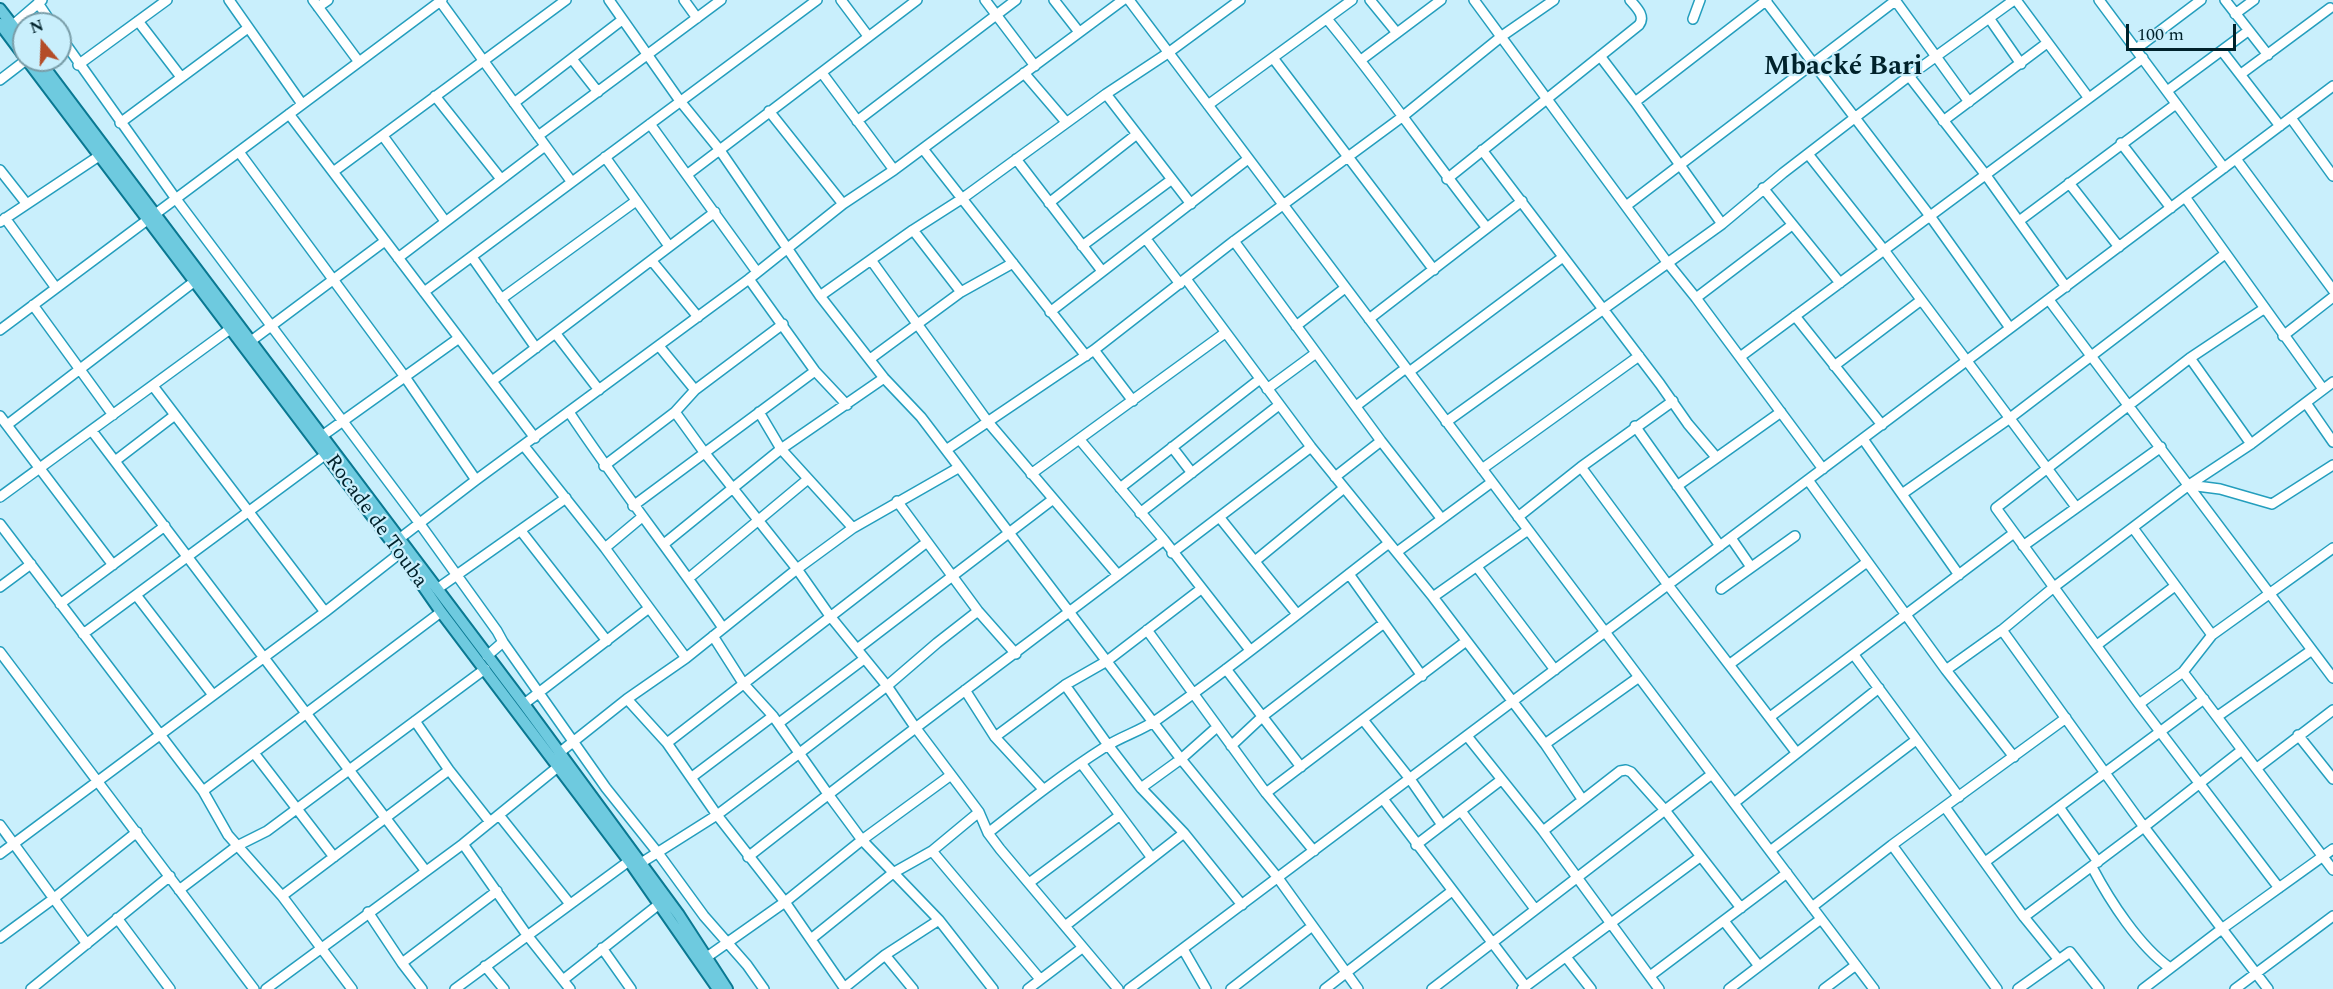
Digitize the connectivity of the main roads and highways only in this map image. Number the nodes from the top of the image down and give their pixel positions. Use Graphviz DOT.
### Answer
graph roads {
  1 [pos="0,9"];
  2 [pos="0,24"];
  3 [pos="12,25"];
  4 [pos="12,40"];
  5 [pos="37,72"];
  6 [pos="47,72"];
  7 [pos="104,153"];
  8 [pos="152,217"];
  9 [pos="402,547"];
  10 [pos="714,987"];
  11 [pos="728,989"];
  1 -- 3 [label="main road"];
  2 -- 4 [label="main road"];
  5 -- 7 [label="main road, Rocade de Touba"];
  6 -- 7 [label="main road, Rocade de Touba"];
  7 -- 8 [label="main road, Rocade de Touba"];
  8 -- 9 [label="main road, Rocade de Touba"];
  8 -- 9 [label="main road, Rocade de Touba"];
  9 -- 10 [label="main road, Rocade de Touba"];
  9 -- 11 [label="main road, Rocade de Touba"];
}
